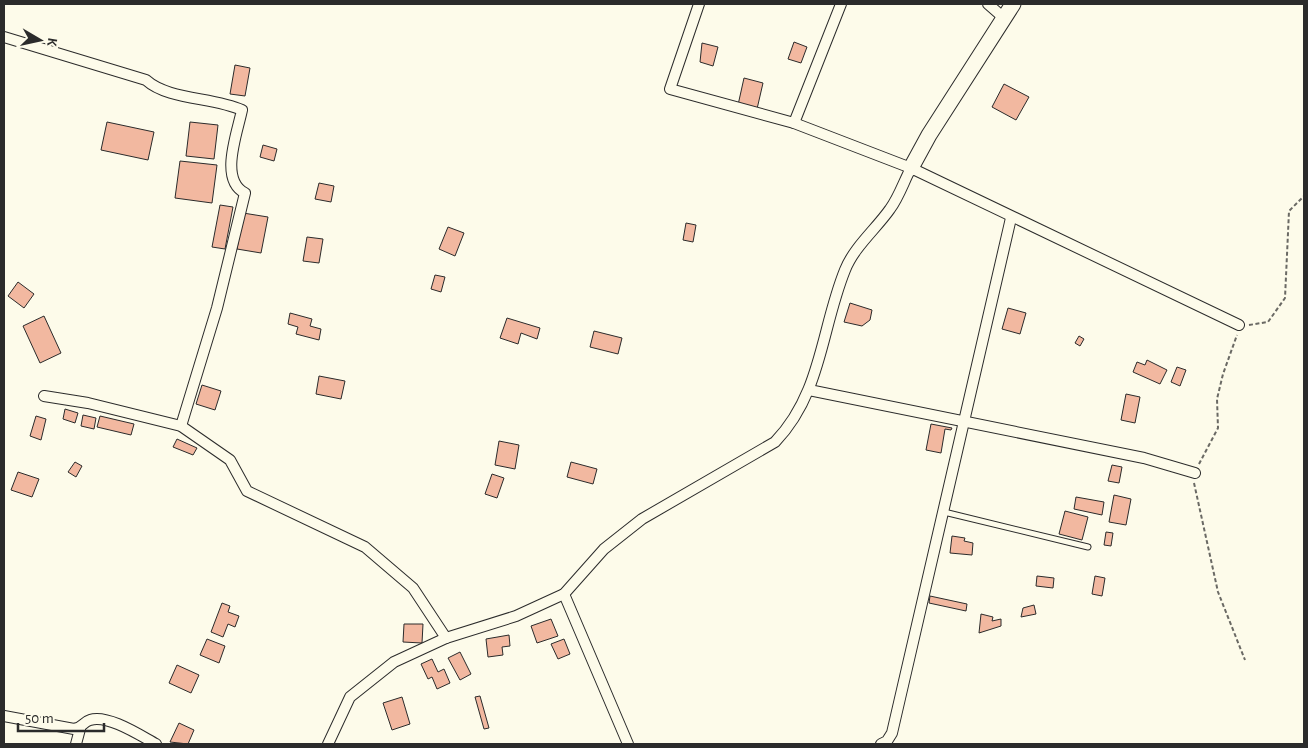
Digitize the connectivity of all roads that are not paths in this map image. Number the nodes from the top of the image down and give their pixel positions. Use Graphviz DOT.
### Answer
graph roads {
  1 [pos="699,4"];
  2 [pos="841,4"];
  3 [pos="988,4"];
  4 [pos="1013,4"];
  5 [pos="1004,18"];
  6 [pos="4,37"];
  7 [pos="794,123"];
  8 [pos="911,168"];
  9 [pos="1010,218"];
  10 [pos="1239,325"];
  11 [pos="809,390"];
  12 [pos="44,396"];
  13 [pos="965,422"];
  14 [pos="181,426"];
  15 [pos="1195,473"];
  16 [pos="944,512"];
  17 [pos="1088,547"];
  18 [pos="564,594"];
  19 [pos="446,638"];
  20 [pos="4,716"];
  21 [pos="80,729"];
  22 [pos="76,744"];
  23 [pos="156,744"];
  24 [pos="328,744"];
  25 [pos="628,744"];
  26 [pos="881,744"];
  1 -- 7 [label="street"];
  2 -- 7 [label="street"];
  3 -- 5 [label="street"];
  4 -- 5 [label="street"];
  5 -- 8 [label="street"];
  6 -- 14 [label="street"];
  7 -- 8 [label="street"];
  8 -- 9 [label="street"];
  8 -- 11 [label="street"];
  9 -- 10 [label="street"];
  9 -- 13 [label="street"];
  11 -- 13 [label="street"];
  11 -- 18 [label="street"];
  12 -- 14 [label="street"];
  13 -- 15 [label="street"];
  13 -- 16 [label="street"];
  14 -- 19 [label="street"];
  16 -- 17 [label="lane"];
  16 -- 26 [label="street"];
  18 -- 19 [label="street"];
  18 -- 25 [label="street"];
  19 -- 24 [label="street"];
  20 -- 21 [label="street"];
  21 -- 22 [label="street"];
  21 -- 23 [label="street"];
}
